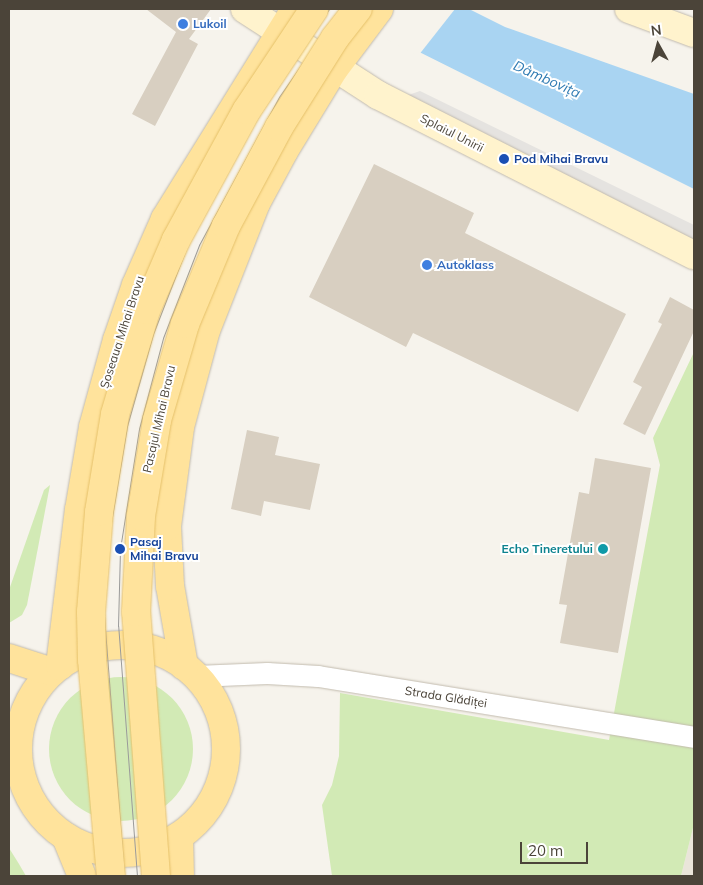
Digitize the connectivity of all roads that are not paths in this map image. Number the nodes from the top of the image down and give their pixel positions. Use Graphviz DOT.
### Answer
graph roads {
  1 [pos="245,9"];
  2 [pos="295,9"];
  3 [pos="314,9"];
  4 [pos="379,9"];
  5 [pos="629,9"];
  6 [pos="359,21"];
  7 [pos="279,33"];
  8 [pos="694,33"];
  9 [pos="334,69"];
  10 [pos="694,255"];
  11 [pos="9,658"];
  12 [pos="56,669"];
  13 [pos="190,671"];
  14 [pos="694,737"];
  15 [pos="9,774"];
  16 [pos="33,804"];
  17 [pos="180,836"];
  18 [pos="66,837"];
  19 [pos="82,876"];
  20 [pos="111,876"];
  21 [pos="156,876"];
  22 [pos="180,876"];
  1 -- 7 [label="main road, Splaiul Unirii"];
  2 -- 7 [label="main road, Șoseaua Mihai Bravu"];
  3 -- 20 [label="main road, bridge"];
  4 -- 6 [label="main road"];
  5 -- 8 [label="main road"];
  6 -- 9 [label="main road"];
  6 -- 21 [label="main road, Pasajul Mihai Bravu, bridge"];
  7 -- 9 [label="main road, Splaiul Unirii"];
  7 -- 12 [label="main road, Șoseaua Mihai Bravu"];
  9 -- 10 [label="main road, Splaiul Unirii"];
  9 -- 13 [label="main road"];
  11 -- 12 [label="main road"];
  12 -- 13 [label="main road"];
  12 -- 16 [label="main road"];
  13 -- 14 [label="street, Strada Glădiței"];
  13 -- 17 [label="main road"];
  15 -- 16 [label="main road"];
  16 -- 18 [label="main road"];
  17 -- 18 [label="main road"];
  17 -- 22 [label="main road"];
  18 -- 19 [label="main road"];
}
